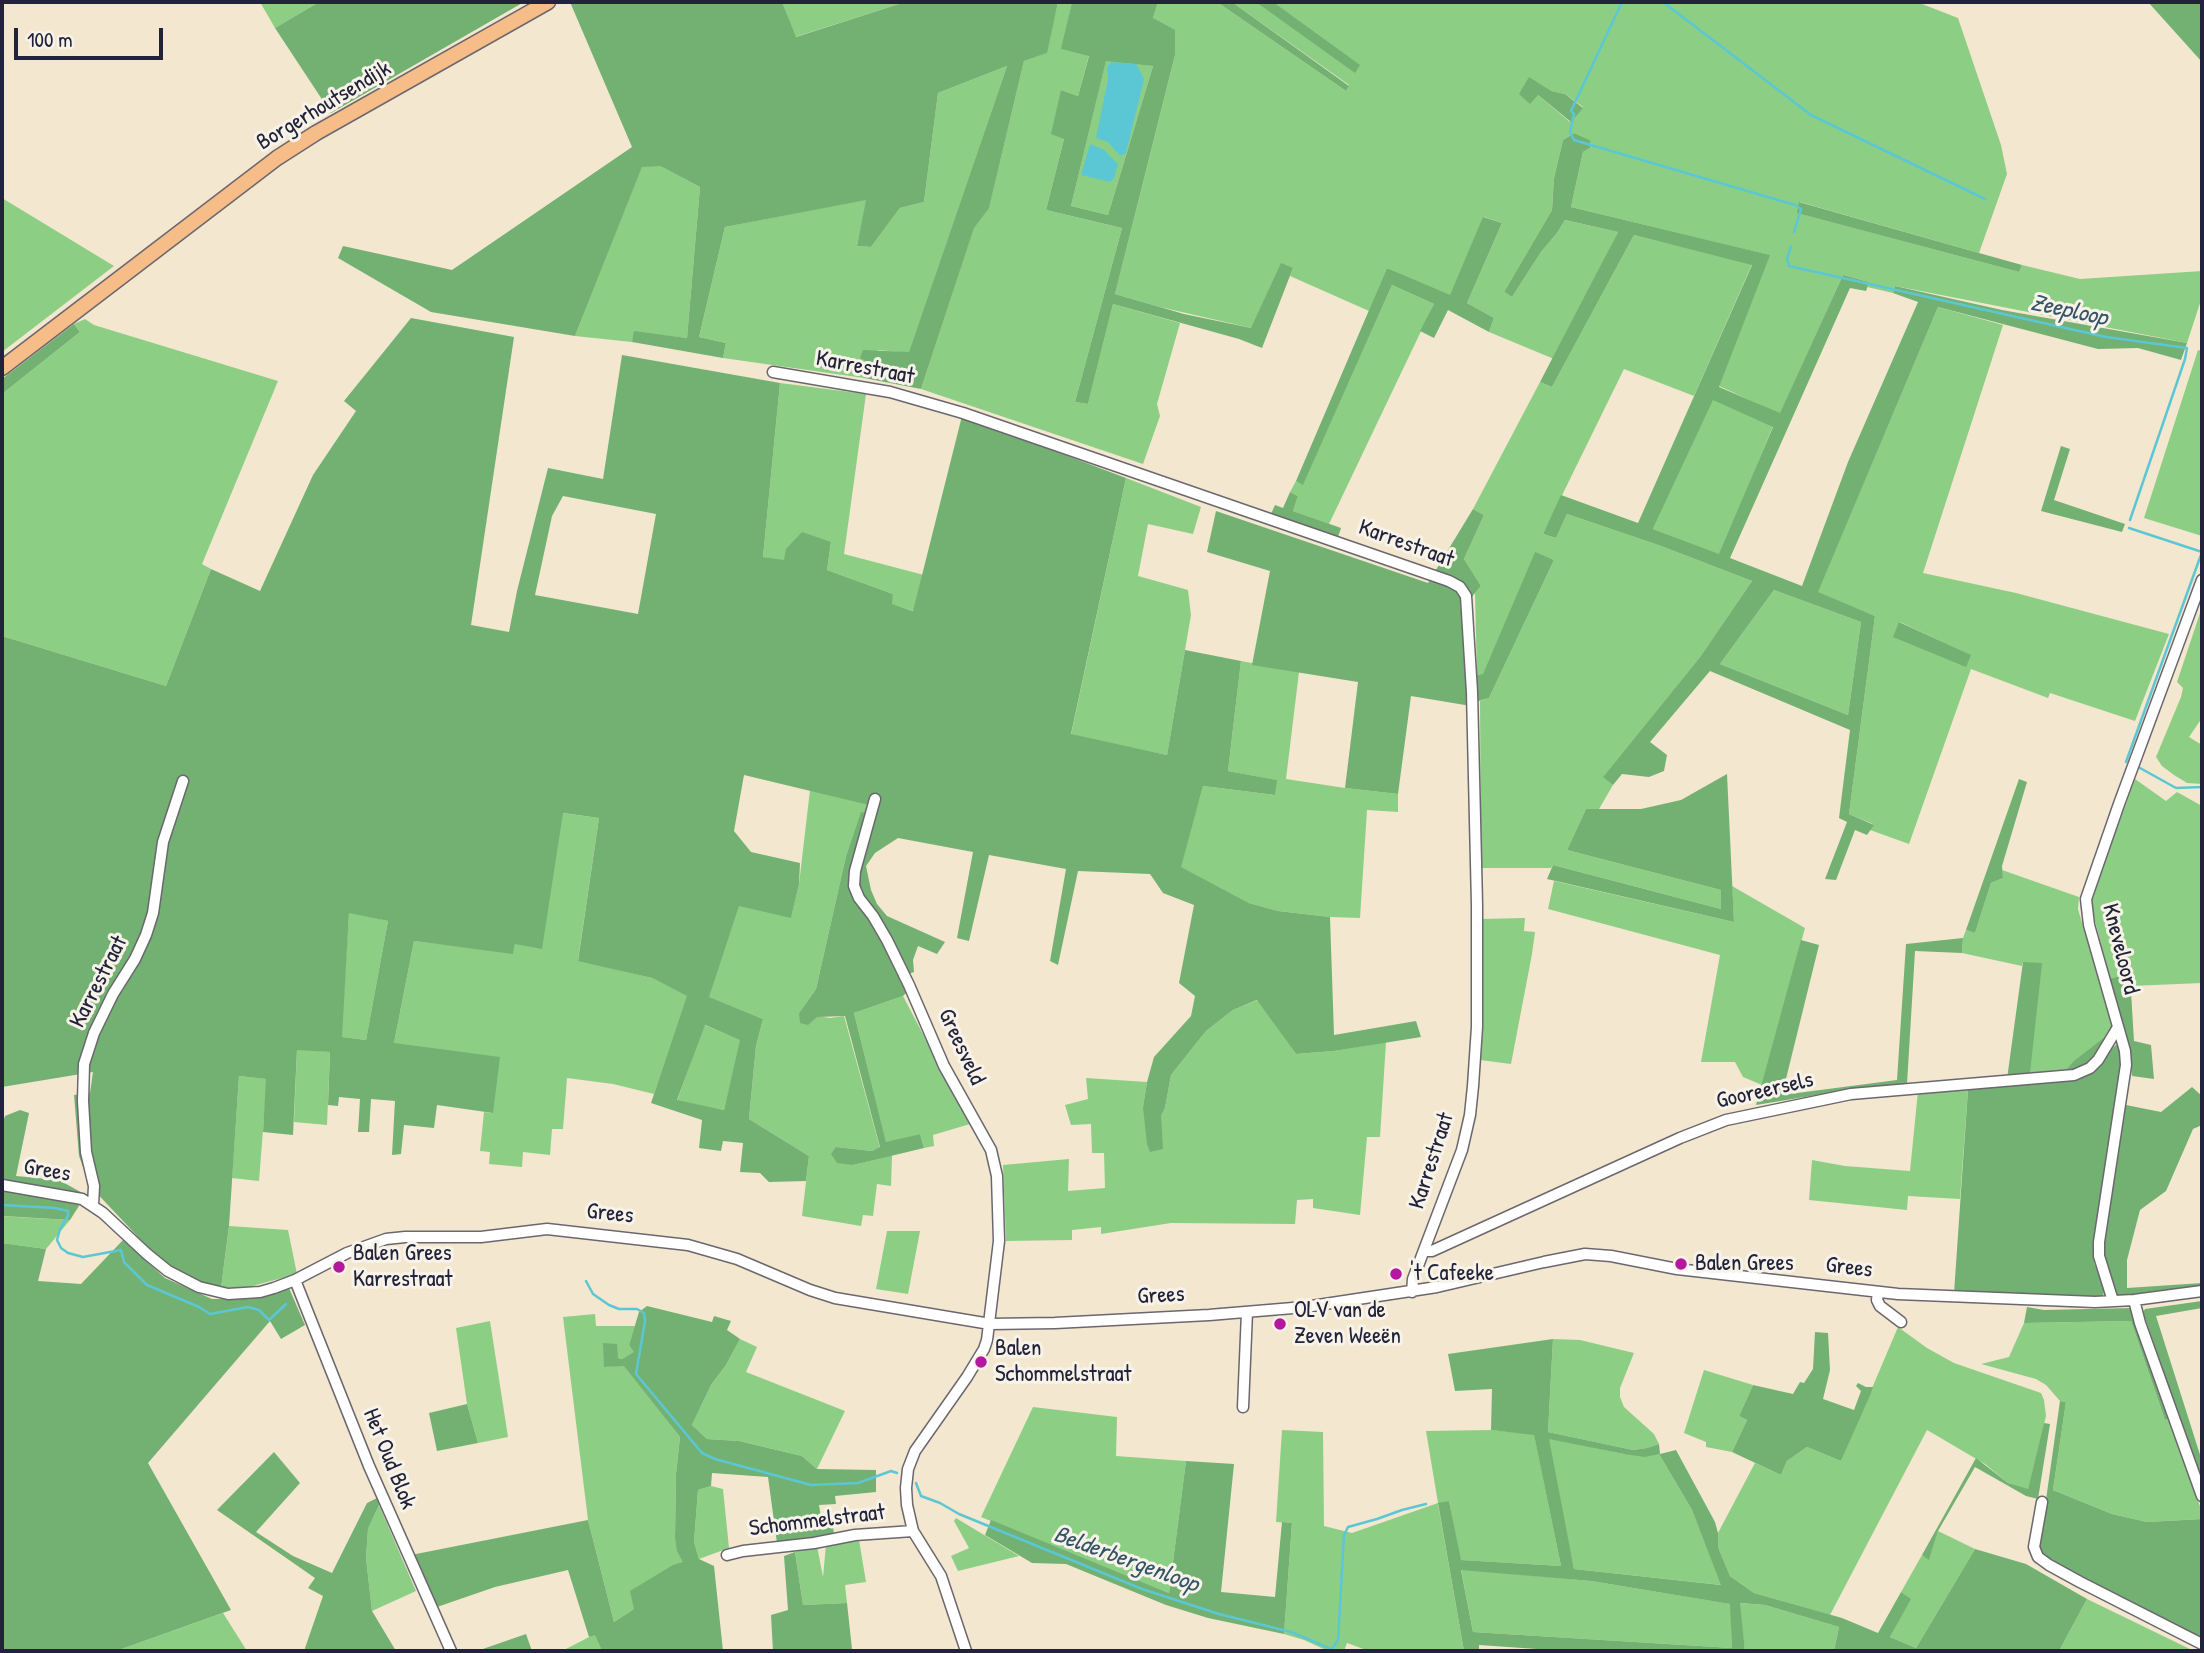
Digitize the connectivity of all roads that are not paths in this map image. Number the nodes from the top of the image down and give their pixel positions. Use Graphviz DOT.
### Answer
graph roads {
  1 [pos="548,2"];
  2 [pos="2,368"];
  3 [pos="773,372"];
  4 [pos="2202,580"];
  5 [pos="183,781"];
  6 [pos="874,799"];
  7 [pos="2118,1027"];
  8 [pos="2,1185"];
  9 [pos="93,1205"];
  10 [pos="1424,1251"];
  11 [pos="295,1280"];
  12 [pos="2202,1291"];
  13 [pos="1412,1292"];
  14 [pos="1878,1292"];
  15 [pos="2134,1300"];
  16 [pos="2113,1301"];
  17 [pos="1247,1312"];
  18 [pos="1901,1322"];
  19 [pos="990,1324"];
  20 [pos="1243,1407"];
  21 [pos="2202,1496"];
  22 [pos="2042,1502"];
  23 [pos="913,1531"];
  24 [pos="726,1555"];
  25 [pos="2202,1644"];
  26 [pos="451,1651"];
  27 [pos="966,1651"];
  1 -- 2 [label="main road, Borgerhoutsendijk"];
  3 -- 10 [label="street, Karrestraat"];
  4 -- 7 [label="street, Kneveloord"];
  5 -- 9 [label="street, Karrestraat"];
  6 -- 19 [label="street, Greesveld"];
  7 -- 10 [label="street, Gooreersels"];
  7 -- 16 [label="street, Kneveloord"];
  8 -- 9 [label="street, Grees"];
  9 -- 11 [label="street, Grees"];
  10 -- 13 [label="street, Karrestraat"];
  11 -- 19 [label="street, Grees"];
  11 -- 26 [label="street, Het Oud Blok"];
  12 -- 15 [label="street, Grees"];
  13 -- 14 [label="street, Grees"];
  13 -- 17 [label="street, Grees"];
  14 -- 16 [label="street, Grees"];
  14 -- 18 [label="street"];
  15 -- 16 [label="street, Grees"];
  15 -- 21 [label="street"];
  17 -- 19 [label="street, Grees"];
  17 -- 20 [label="street"];
  19 -- 23 [label="street, Schommelstraat"];
  22 -- 25 [label="street"];
  23 -- 24 [label="street, Schommelstraat"];
  23 -- 27 [label="street, Schommelstraat"];
}
